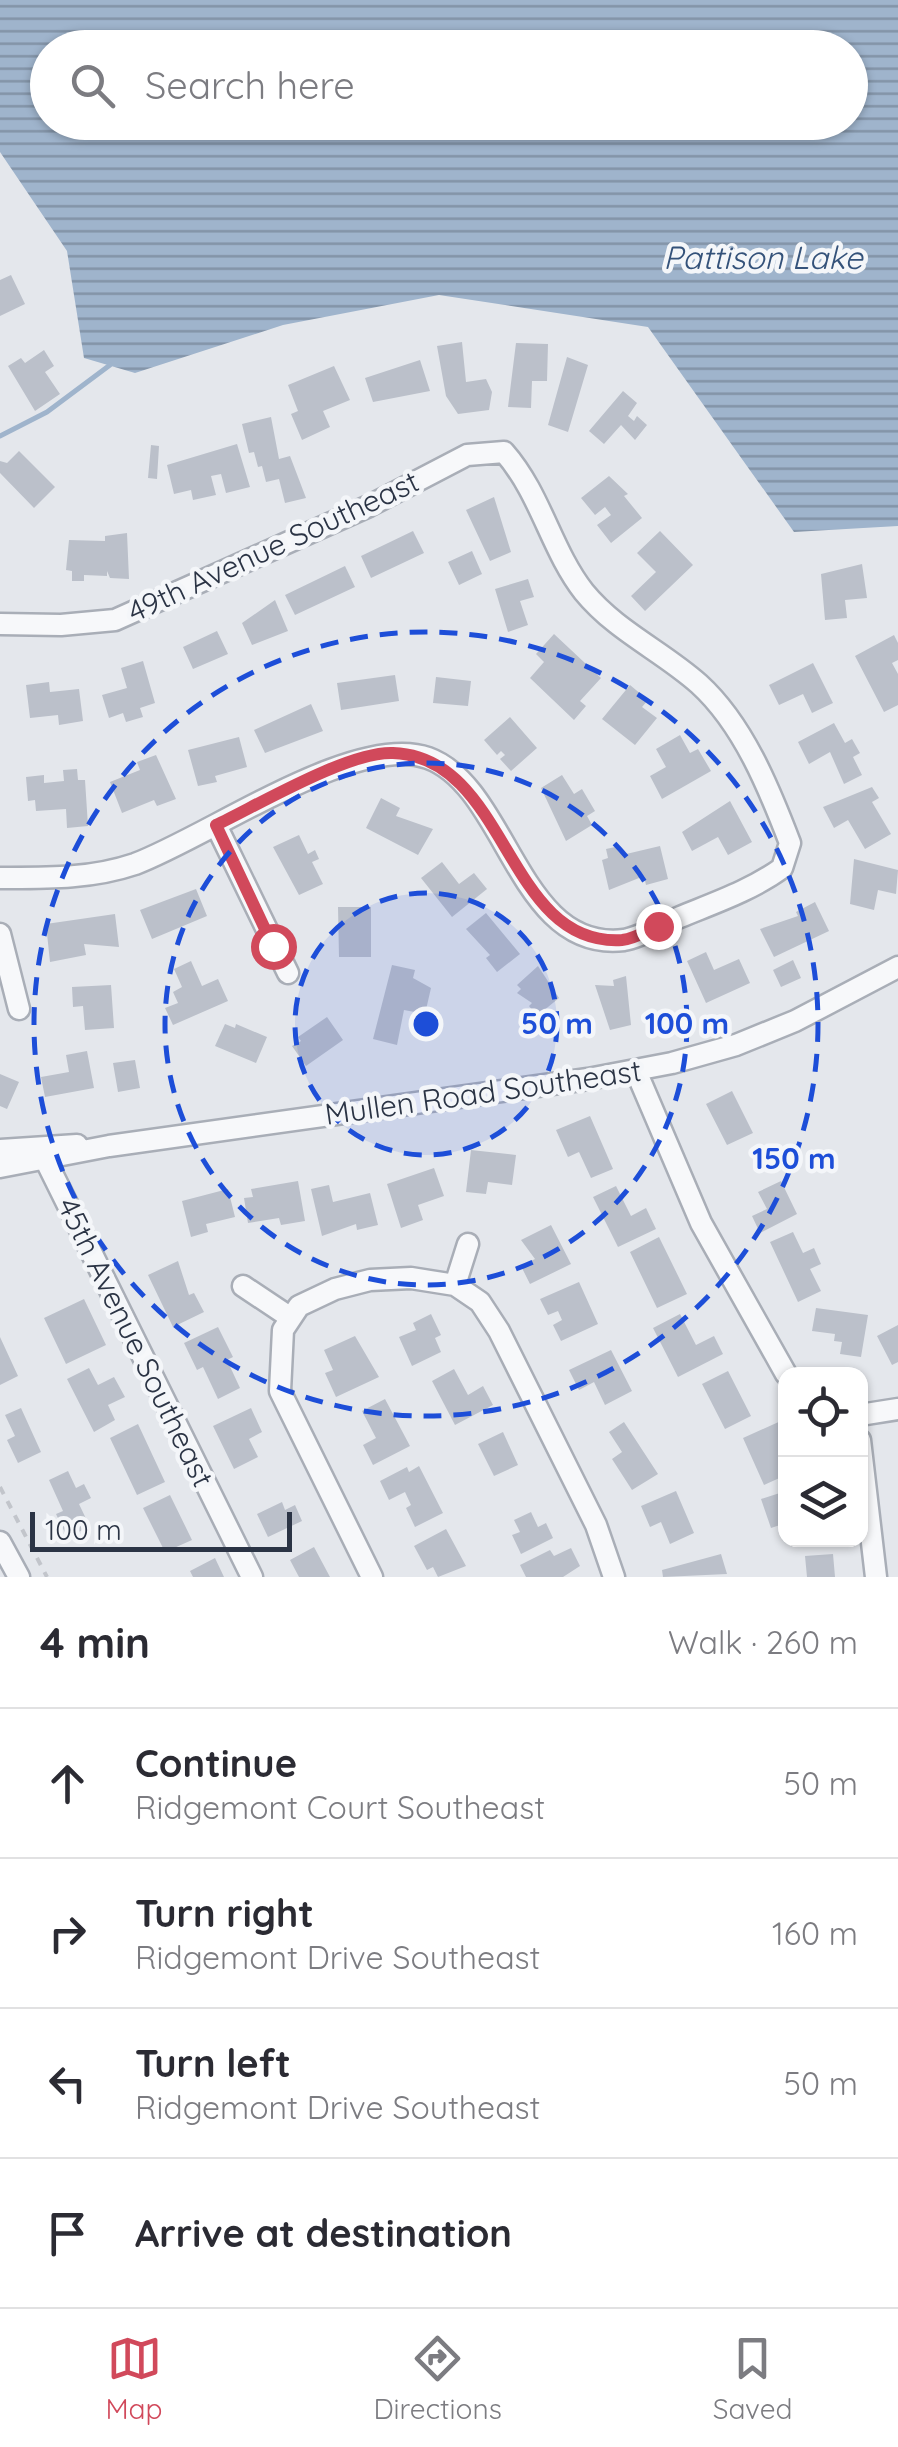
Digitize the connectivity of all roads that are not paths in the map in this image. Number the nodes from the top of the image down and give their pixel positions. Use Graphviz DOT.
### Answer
graph roads {
  1 [pos="0,624"];
  2 [pos="216,825"];
  3 [pos="0,878"];
  4 [pos="0,934"];
  5 [pos="898,967"];
  6 [pos="288,973"];
  7 [pos="19,1009"];
  8 [pos="636,1071"];
  9 [pos="109,1146"];
  10 [pos="0,1150"];
  11 [pos="46,1161"];
  12 [pos="0,1167"];
  13 [pos="468,1244"];
  14 [pos="454,1285"];
  15 [pos="243,1286"];
  16 [pos="291,1318"];
  17 [pos="782,1367"];
  18 [pos="898,1410"];
  19 [pos="868,1414"];
  20 [pos="862,1457"];
  21 [pos="0,1542"];
  22 [pos="19,1577"];
  23 [pos="252,1577"];
  24 [pos="372,1577"];
  25 [pos="614,1577"];
  26 [pos="876,1577"];
  1 -- 2 [label="street, 49th Avenue Southeast"];
  2 -- 3 [label="street"];
  2 -- 6 [label="street"];
  4 -- 7 [label="street"];
  5 -- 8 [label="street, Mullen Road Southeast"];
  8 -- 9 [label="street, Mullen Road Southeast"];
  8 -- 17 [label="street"];
  9 -- 10 [label="street, Mullen Road Southeast"];
  9 -- 11 [label="street, Mullen Road Southeast"];
  11 -- 12 [label="street, Mullen Road Southeast"];
  11 -- 23 [label="street, 45th Avenue Southeast"];
  13 -- 14 [label="street"];
  14 -- 16 [label="street"];
  14 -- 25 [label="street"];
  15 -- 16 [label="street"];
  16 -- 24 [label="street"];
  18 -- 19 [label="street"];
  20 -- 26 [label="street"];
  21 -- 22 [label="street"];
}
